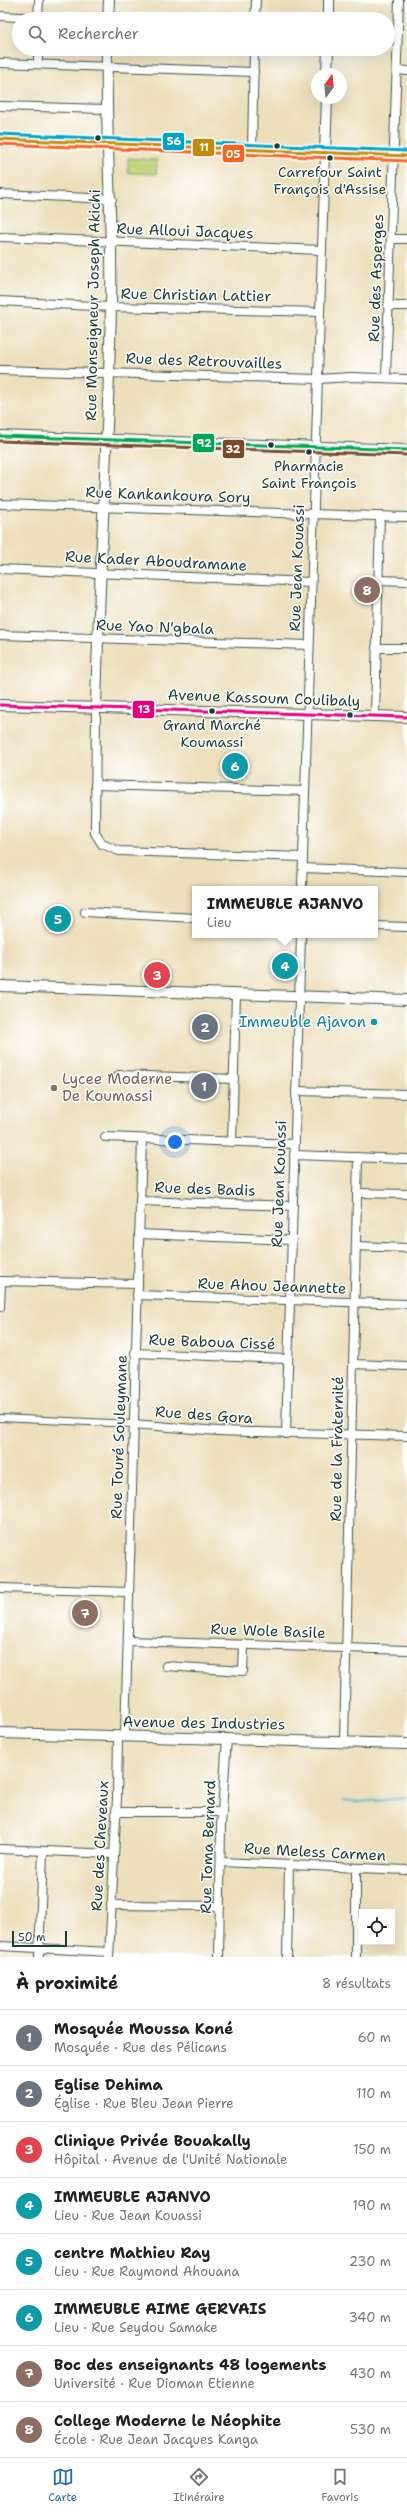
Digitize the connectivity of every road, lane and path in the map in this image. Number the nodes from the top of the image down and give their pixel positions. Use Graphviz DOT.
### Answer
graph roads {
  1 [pos="39,0"];
  2 [pos="109,0"];
  3 [pos="256,0"];
  4 [pos="329,0"];
  5 [pos="399,0"];
  6 [pos="38,12"];
  7 [pos="108,12"];
  8 [pos="255,12"];
  9 [pos="329,12"];
  10 [pos="0,16"];
  11 [pos="12,17"];
  12 [pos="38,56"];
  13 [pos="107,56"];
  14 [pos="254,56"];
  15 [pos="328,56"];
  16 [pos="0,63"];
  17 [pos="38,64"];
  18 [pos="107,68"];
  19 [pos="327,68"];
  20 [pos="397,70"];
  21 [pos="407,71"];
  22 [pos="254,72"];
  23 [pos="327,104"];
  24 [pos="0,106"];
  25 [pos="105,109"];
  26 [pos="0,139"];
  27 [pos="107,142"];
  28 [pos="252,150"];
  29 [pos="325,153"];
  30 [pos="395,155"];
  31 [pos="407,156"];
  32 [pos="0,194"];
  33 [pos="112,199"];
  34 [pos="0,237"];
  35 [pos="391,239"];
  36 [pos="407,239"];
  37 [pos="111,242"];
  38 [pos="321,250"];
  39 [pos="0,301"];
  40 [pos="388,306"];
  41 [pos="407,306"];
  42 [pos="111,307"];
  43 [pos="320,312"];
  44 [pos="0,370"];
  45 [pos="108,372"];
  46 [pos="386,378"];
  47 [pos="318,379"];
  48 [pos="407,379"];
  49 [pos="0,436"];
  50 [pos="106,440"];
  51 [pos="316,446"];
  52 [pos="407,450"];
  53 [pos="0,504"];
  54 [pos="103,507"];
  55 [pos="313,514"];
  56 [pos="380,516"];
  57 [pos="407,517"];
  58 [pos="0,569"];
  59 [pos="99,572"];
  60 [pos="378,580"];
  61 [pos="407,581"];
  62 [pos="311,582"];
  63 [pos="0,635"];
  64 [pos="98,639"];
  65 [pos="309,644"];
  66 [pos="376,648"];
  67 [pos="407,648"];
  68 [pos="0,705"];
  69 [pos="96,708"];
  70 [pos="307,714"];
  71 [pos="375,716"];
  72 [pos="407,717"];
  73 [pos="96,785"];
  74 [pos="305,791"];
  75 [pos="303,857"];
  76 [pos="303,868"];
  77 [pos="407,872"];
  78 [pos="302,886"];
  79 [pos="85,912"];
  80 [pos="192,918"];
  81 [pos="378,926"];
  82 [pos="407,927"];
  83 [pos="301,938"];
  84 [pos="0,986"];
  85 [pos="236,994"];
  86 [pos="299,996"];
  87 [pos="407,1000"];
  88 [pos="119,1075"];
  89 [pos="234,1079"];
  90 [pos="296,1091"];
  91 [pos="407,1094"];
  92 [pos="105,1137"];
  93 [pos="142,1139"];
  94 [pos="232,1142"];
  95 [pos="295,1144"];
  96 [pos="294,1155"];
  97 [pos="358,1157"];
  98 [pos="407,1159"];
  99 [pos="357,1193"];
  100 [pos="407,1194"];
  101 [pos="140,1201"];
  102 [pos="292,1206"];
  103 [pos="139,1234"];
  104 [pos="292,1240"];
  105 [pos="356,1246"];
  106 [pos="407,1248"];
  107 [pos="0,1281"];
  108 [pos="138,1284"];
  109 [pos="137,1295"];
  110 [pos="290,1300"];
  111 [pos="354,1302"];
  112 [pos="407,1304"];
  113 [pos="0,1307"];
  114 [pos="135,1353"];
  115 [pos="288,1358"];
  116 [pos="353,1364"];
  117 [pos="407,1366"];
  118 [pos="0,1418"];
  119 [pos="133,1424"];
  120 [pos="286,1434"];
  121 [pos="351,1435"];
  122 [pos="407,1436"];
  123 [pos="0,1588"];
  124 [pos="129,1592"];
  125 [pos="128,1641"];
  126 [pos="244,1644"];
  127 [pos="346,1648"];
  128 [pos="407,1650"];
  129 [pos="166,1666"];
  130 [pos="0,1733"];
  131 [pos="122,1736"];
  132 [pos="227,1738"];
  133 [pos="344,1742"];
  134 [pos="407,1744"];
  135 [pos="116,1812"];
  136 [pos="222,1812"];
  137 [pos="0,1849"];
  138 [pos="43,1852"];
  139 [pos="113,1854"];
  140 [pos="221,1862"];
  141 [pos="289,1866"];
  142 [pos="356,1869"];
  143 [pos="407,1870"];
  144 [pos="111,1905"];
  145 [pos="220,1906"];
  146 [pos="0,1946"];
  147 [pos="40,1947"];
  148 [pos="109,1955"];
  149 [pos="39,1957"];
  150 [pos="219,1957"];
  151 [pos="287,1957"];
  152 [pos="356,1957"];
  1 -- 6 [label="street"];
  2 -- 7 [label="street"];
  3 -- 8 [label="street"];
  4 -- 9 [label="street"];
  5 -- 20 [label="street, Rue des Asperges"];
  10 -- 11 [label="street"];
  12 -- 17 [label="street"];
  13 -- 18 [label="street, Rue Monseigneur Joseph Akichi"];
  14 -- 22 [label="street"];
  15 -- 19 [label="street"];
  16 -- 17 [label="street"];
  17 -- 18 [label="street"];
  18 -- 22 [label="street"];
  18 -- 25 [label="street, Rue Monseigneur Joseph Akichi"];
  20 -- 21 [label="street"];
  20 -- 30 [label="street, Rue des Asperges"];
  22 -- 28 [label="street"];
  23 -- 29 [label="street"];
  24 -- 25 [label="street"];
  25 -- 27 [label="street, Rue Monseigneur Joseph Akichi"];
  26 -- 27 [label="street"];
  27 -- 28 [label="street"];
  27 -- 33 [label="street, Rue Monseigneur Joseph Akichi"];
  28 -- 29 [label="street"];
  29 -- 30 [label="street"];
  29 -- 38 [label="street, Rue Jean Kouassi"];
  30 -- 31 [label="street"];
  30 -- 35 [label="street, Rue des Asperges"];
  32 -- 33 [label="street"];
  33 -- 37 [label="street, Rue Monseigneur Joseph Akichi"];
  34 -- 37 [label="street, Rue Alloui Jacques"];
  35 -- 36 [label="street"];
  35 -- 40 [label="street, Rue des Asperges"];
  37 -- 38 [label="street, Rue Alloui Jacques"];
  37 -- 42 [label="street, Rue Monseigneur Joseph Akichi"];
  38 -- 43 [label="street, Rue Jean Kouassi"];
  39 -- 42 [label="street, Rue Christian Lattier"];
  40 -- 41 [label="street"];
  40 -- 46 [label="street, Rue des Asperges"];
  42 -- 43 [label="street, Rue Christian Lattier"];
  42 -- 45 [label="street, Rue Monseigneur Joseph Akichi"];
  43 -- 47 [label="street, Rue Jean Kouassi"];
  44 -- 45 [label="street, Rue des Retrouvailles"];
  45 -- 47 [label="street, Rue des Retrouvailles"];
  45 -- 50 [label="street, Rue Monseigneur Joseph Akichi"];
  46 -- 47 [label="street, Rue des Retrouvailles"];
  46 -- 48 [label="street, Rue des Retrouvailles"];
  47 -- 51 [label="street, Rue Jean Kouassi"];
  49 -- 50 [label="street"];
  50 -- 51 [label="street"];
  50 -- 54 [label="street, Rue Monseigneur Joseph Akichi"];
  51 -- 52 [label="street"];
  51 -- 55 [label="street, Rue Jean Kouassi"];
  53 -- 54 [label="street, Rue Kankankoura Sory"];
  54 -- 55 [label="street, Rue Kankankoura Sory"];
  54 -- 59 [label="street, Rue Monseigneur Joseph Akichi"];
  55 -- 56 [label="street, Rue Kankankoura Sory"];
  55 -- 62 [label="street, Rue Jean Kouassi"];
  56 -- 57 [label="street, Rue Kankankoura Sory"];
  56 -- 60 [label="street"];
  58 -- 59 [label="street, Rue Kader Aboudramane"];
  59 -- 62 [label="street, Rue Kader Aboudramane"];
  59 -- 64 [label="street, Rue Monseigneur Joseph Akichi"];
  60 -- 61 [label="street"];
  60 -- 66 [label="street"];
  62 -- 65 [label="street, Rue Jean Kouassi"];
  63 -- 64 [label="street, Rue Yao N'gbala"];
  64 -- 65 [label="street, Rue Yao N'gbala"];
  64 -- 69 [label="street, Rue Monseigneur Joseph Akichi"];
  65 -- 70 [label="street, Rue Jean Kouassi"];
  66 -- 67 [label="street"];
  66 -- 71 [label="street"];
  68 -- 69 [label="street, Avenue Kassoum Coulibaly"];
  69 -- 70 [label="street, Avenue Kassoum Coulibaly"];
  69 -- 73 [label="street, Rue Monseigneur Joseph Akichi"];
  70 -- 71 [label="street, Avenue Kassoum Coulibaly"];
  70 -- 74 [label="street, Rue Jean Kouassi"];
  71 -- 72 [label="street, Avenue Kassoum Coulibaly"];
  73 -- 74 [label="street"];
  73 -- 75 [label="street, Rue Monseigneur Joseph Akichi"];
  74 -- 75 [label="street, Rue Jean Kouassi"];
  75 -- 76 [label="street, Rue Jean Kouassi"];
  76 -- 77 [label="street"];
  76 -- 78 [label="street, Rue Jean Kouassi"];
  79 -- 80 [label="street"];
  81 -- 82 [label="street"];
  83 -- 86 [label="street, Rue Jean Kouassi"];
  84 -- 85 [label="street"];
  85 -- 86 [label="street"];
  85 -- 89 [label="street"];
  86 -- 87 [label="street"];
  86 -- 90 [label="street, Rue Jean Kouassi"];
  88 -- 89 [label="street"];
  89 -- 94 [label="street"];
  90 -- 91 [label="street"];
  90 -- 95 [label="street, Rue Jean Kouassi"];
  92 -- 93 [label="street"];
  93 -- 94 [label="street"];
  93 -- 101 [label="street, Rue Touré Souleymane"];
  94 -- 95 [label="street"];
  95 -- 96 [label="street, Rue Jean Kouassi"];
  96 -- 97 [label="street"];
  96 -- 102 [label="street, Rue Jean Kouassi"];
  97 -- 98 [label="street"];
  97 -- 99 [label="street, Rue de la Fraternité"];
  99 -- 100 [label="street"];
  99 -- 105 [label="street, Rue de la Fraternité"];
  101 -- 102 [label="street, Rue des Badis"];
  101 -- 103 [label="street, Rue Touré Souleymane"];
  102 -- 104 [label="street, Rue Jean Kouassi"];
  103 -- 104 [label="street"];
  103 -- 108 [label="street, Rue Touré Souleymane"];
  104 -- 110 [label="street, Rue Jean Kouassi"];
  105 -- 106 [label="street"];
  105 -- 111 [label="street, Rue de la Fraternité"];
  107 -- 108 [label="street"];
  107 -- 113 [label="street"];
  108 -- 109 [label="street, Rue Touré Souleymane"];
  109 -- 110 [label="street, Rue Ahou Jeannette"];
  109 -- 114 [label="street, Rue Touré Souleymane"];
  110 -- 111 [label="street, Rue Ahou Jeannette"];
  110 -- 115 [label="street, Rue Jean Kouassi"];
  111 -- 112 [label="street, Rue Ahou Jeannette"];
  111 -- 116 [label="street, Rue de la Fraternité"];
  114 -- 115 [label="street, Rue Baboua Cissé"];
  114 -- 119 [label="street, Rue Touré Souleymane"];
  115 -- 120 [label="street, Rue Jean Kouassi"];
  116 -- 117 [label="street"];
  116 -- 121 [label="street, Rue de la Fraternité"];
  118 -- 119 [label="street, Rue des Gora"];
  119 -- 120 [label="street, Rue des Gora"];
  119 -- 124 [label="street, Rue Touré Souleymane"];
  120 -- 121 [label="street, Rue des Gora"];
  121 -- 122 [label="street, Rue des Gora"];
  121 -- 127 [label="street, Rue de la Fraternité"];
  123 -- 124 [label="street"];
  124 -- 125 [label="street, Rue Touré Souleymane"];
  125 -- 126 [label="street, Rue Wole Basile"];
  125 -- 131 [label="street, Rue Touré Souleymane"];
  126 -- 127 [label="street, Rue Wole Basile"];
  126 -- 129 [label="street"];
  127 -- 128 [label="street, Rue Wole Basile"];
  127 -- 133 [label="street, Rue de la Fraternité"];
  130 -- 131 [label="street, Avenue des Industries"];
  131 -- 132 [label="street, Avenue des Industries"];
  131 -- 135 [label="street, Rue des Cheveaux"];
  132 -- 133 [label="street, Avenue des Industries"];
  132 -- 136 [label="street, Rue Toma Bernard"];
  133 -- 134 [label="street, Avenue des Industries"];
  135 -- 136 [label="street"];
  135 -- 139 [label="street, Rue des Cheveaux"];
  136 -- 140 [label="street, Rue Toma Bernard"];
  137 -- 138 [label="street"];
  138 -- 139 [label="street"];
  138 -- 147 [label="street"];
  139 -- 144 [label="street, Rue des Cheveaux"];
  140 -- 141 [label="street, Rue Meless Carmen"];
  140 -- 145 [label="street, Rue Toma Bernard"];
  141 -- 142 [label="street, Rue Meless Carmen"];
  141 -- 151 [label="street"];
  142 -- 143 [label="street, Rue Meless Carmen"];
  142 -- 152 [label="street"];
  144 -- 145 [label="street"];
  144 -- 148 [label="street, Rue des Cheveaux"];
  145 -- 150 [label="street, Rue Toma Bernard"];
  146 -- 147 [label="street"];
  147 -- 148 [label="street"];
  147 -- 149 [label="street"];
}
